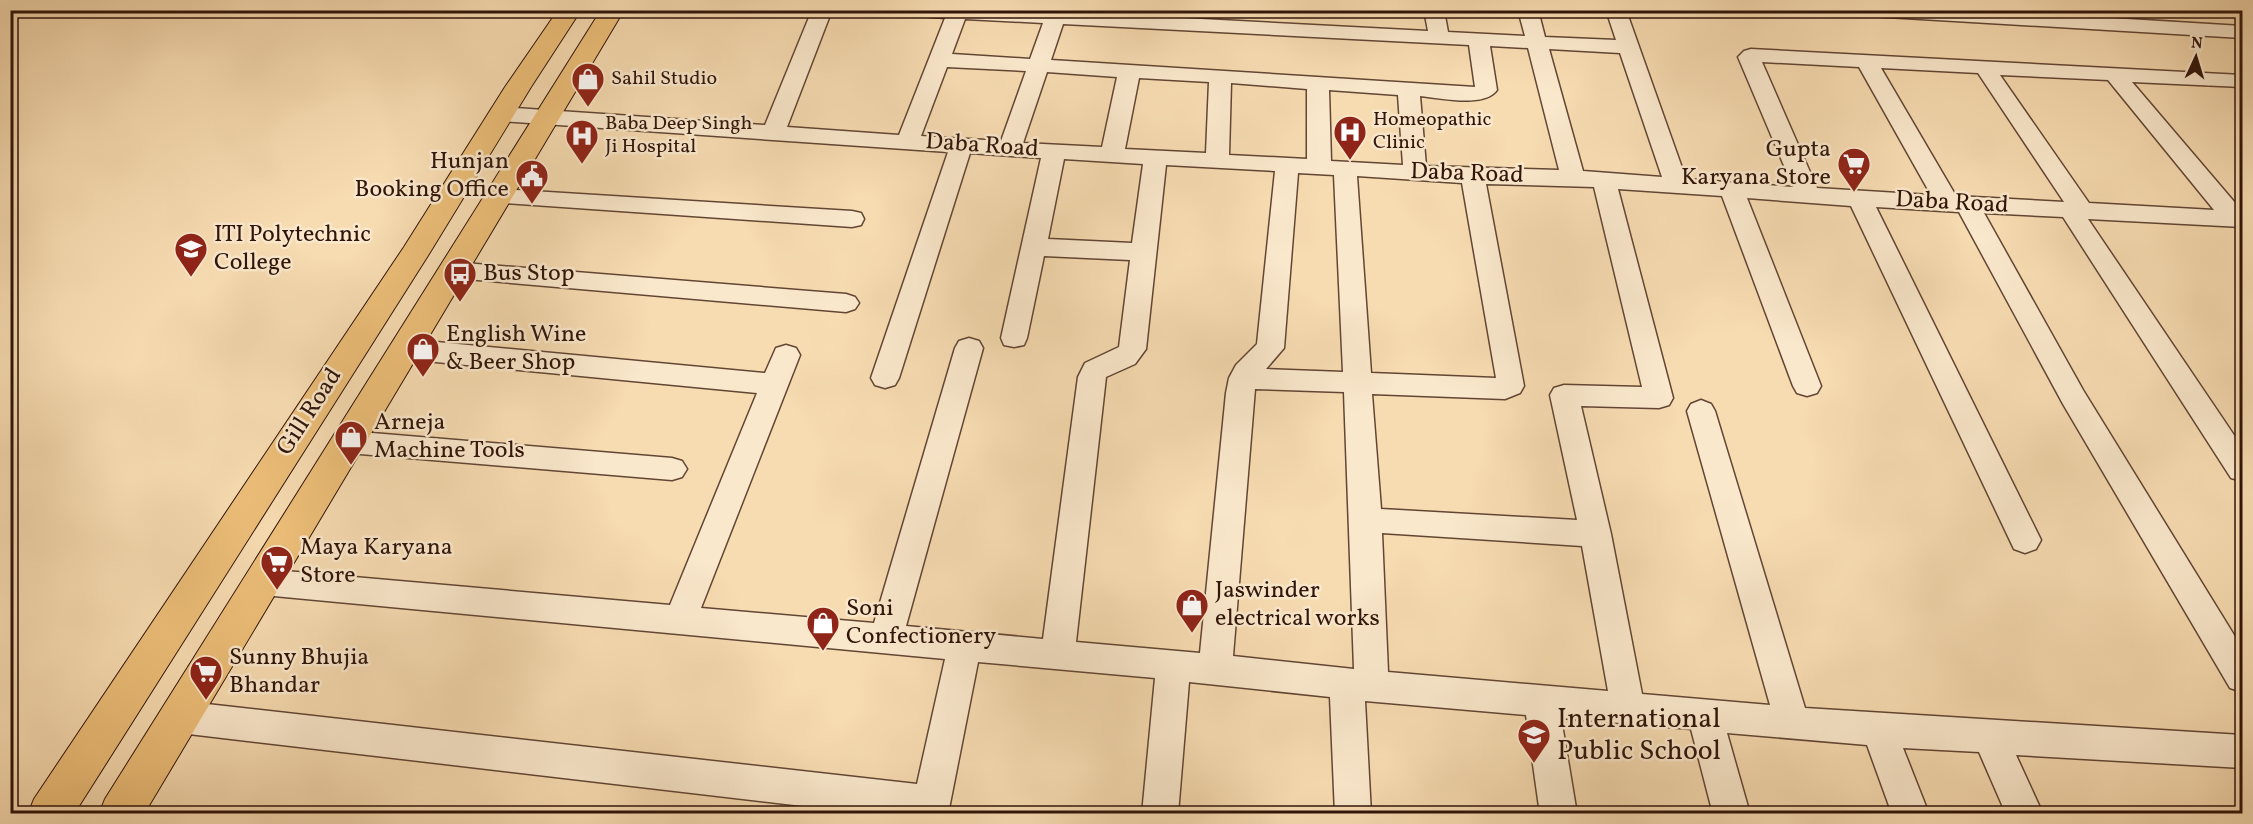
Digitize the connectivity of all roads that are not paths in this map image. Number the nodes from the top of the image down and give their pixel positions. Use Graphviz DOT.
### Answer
graph roads {
  1 [pos="570,10"];
  2 [pos="613,10"];
  3 [pos="822,10"];
  4 [pos="901,10"];
  5 [pos="1434,10"];
  6 [pos="1528,10"];
  7 [pos="1616,10"];
  8 [pos="1870,10"];
  9 [pos="2194,10"];
  10 [pos="1928,12"];
  11 [pos="957,13"];
  12 [pos="2019,14"];
  13 [pos="2109,17"];
  14 [pos="1055,18"];
  15 [pos="2213,31"];
  16 [pos="2242,32"];
  17 [pos="1439,37"];
  18 [pos="1478,39"];
  19 [pos="1538,42"];
  20 [pos="1627,47"];
  21 [pos="941,60"];
  22 [pos="1867,62"];
  23 [pos="1039,67"];
  24 [pos="1985,68"];
  25 [pos="1129,72"];
  26 [pos="2113,73"];
  27 [pos="1220,76"];
  28 [pos="1318,82"];
  29 [pos="2240,83"];
  30 [pos="1406,90"];
  31 [pos="500,114"];
  32 [pos="548,116"];
  33 [pos="774,131"];
  34 [pos="908,141"];
  35 [pos="961,146"];
  36 [pos="1010,148"];
  37 [pos="1054,151"];
  38 [pos="1112,153"];
  39 [pos="1155,157"];
  40 [pos="1217,160"];
  41 [pos="1287,165"];
  42 [pos="1332,168"];
  43 [pos="1415,173"];
  44 [pos="1473,176"];
  45 [pos="1573,178"];
  46 [pos="1604,180"];
  47 [pos="1677,186"];
  48 [pos="1732,191"];
  49 [pos="1808,195"];
  50 [pos="498,197"];
  51 [pos="1860,199"];
  52 [pos="1956,203"];
  53 [pos="2076,211"];
  54 [pos="2238,218"];
  55 [pos="852,219"];
  56 [pos="1034,247"];
  57 [pos="1144,252"];
  58 [pos="453,271"];
  59 [pos="846,303"];
  60 [pos="1014,338"];
  61 [pos="969,348"];
  62 [pos="405,349"];
  63 [pos="786,355"];
  64 [pos="885,378"];
  65 [pos="1243,378"];
  66 [pos="774,384"];
  67 [pos="1358,384"];
  68 [pos="1807,386"];
  69 [pos="1701,411"];
  70 [pos="348,442"];
  71 [pos="672,469"];
  72 [pos="2242,470"];
  73 [pos="1366,520"];
  74 [pos="1595,534"];
  75 [pos="2025,540"];
  76 [pos="263,582"];
  77 [pos="680,620"];
  78 [pos="885,639"];
  79 [pos="964,646"];
  80 [pos="1058,655"];
  81 [pos="1173,666"];
  82 [pos="1215,669"];
  83 [pos="2242,677"];
  84 [pos="1359,684"];
  85 [pos="1541,699"];
  86 [pos="1628,708"];
  87 [pos="1705,716"];
  88 [pos="180,717"];
  89 [pos="1792,722"];
  90 [pos="1879,730"];
  91 [pos="1990,737"];
  92 [pos="2242,752"];
  93 [pos="930,808"];
  94 [pos="49,813"];
  95 [pos="120,813"];
  96 [pos="1160,813"];
  97 [pos="1353,813"];
  98 [pos="1558,813"];
  99 [pos="1732,813"];
  100 [pos="1911,813"];
  101 [pos="2025,813"];
  1 -- 31 [label="main road, Gill Road"];
  2 -- 32 [label="main road, Gill Road"];
  3 -- 33 [label="street"];
  4 -- 11 [label="street"];
  5 -- 17 [label="street"];
  6 -- 19 [label="street"];
  7 -- 20 [label="street"];
  8 -- 10 [label="street"];
  9 -- 15 [label="street"];
  10 -- 12 [label="street"];
  11 -- 14 [label="street"];
  11 -- 21 [label="street"];
  12 -- 13 [label="street"];
  13 -- 15 [label="street"];
  14 -- 17 [label="street"];
  14 -- 23 [label="street"];
  15 -- 16 [label="street"];
  17 -- 18 [label="street"];
  18 -- 19 [label="street"];
  18 -- 30 [label="street"];
  19 -- 20 [label="street"];
  19 -- 45 [label="street"];
  20 -- 47 [label="street"];
  21 -- 23 [label="street"];
  21 -- 34 [label="street"];
  22 -- 24 [label="street"];
  22 -- 49 [label="street"];
  22 -- 52 [label="street"];
  23 -- 25 [label="street"];
  23 -- 36 [label="street"];
  24 -- 26 [label="street"];
  24 -- 53 [label="street"];
  25 -- 27 [label="street"];
  25 -- 38 [label="street"];
  26 -- 29 [label="street"];
  26 -- 54 [label="street"];
  27 -- 28 [label="street"];
  27 -- 40 [label="street"];
  28 -- 30 [label="street"];
  28 -- 42 [label="street"];
  30 -- 43 [label="street"];
  31 -- 32 [label="street, Daba Road"];
  31 -- 94 [label="main road, Gill Road"];
  32 -- 33 [label="street, Daba Road"];
  32 -- 50 [label="main road, Gill Road"];
  33 -- 34 [label="street, Daba Road"];
  34 -- 35 [label="street, Daba Road"];
  35 -- 36 [label="street, Daba Road"];
  35 -- 64 [label="street"];
  36 -- 37 [label="street, Daba Road"];
  37 -- 38 [label="street, Daba Road"];
  37 -- 56 [label="street"];
  38 -- 39 [label="street, Daba Road"];
  39 -- 40 [label="street, Daba Road"];
  39 -- 57 [label="street"];
  40 -- 41 [label="street, Daba Road"];
  41 -- 42 [label="street, Daba Road"];
  41 -- 65 [label="street"];
  42 -- 43 [label="street, Daba Road"];
  42 -- 67 [label="street"];
  43 -- 44 [label="street, Daba Road"];
  44 -- 45 [label="street, Daba Road"];
  44 -- 67 [label="street"];
  45 -- 46 [label="street, Daba Road"];
  46 -- 47 [label="street, Daba Road"];
  46 -- 74 [label="street"];
  47 -- 48 [label="street, Daba Road"];
  48 -- 49 [label="street, Daba Road"];
  48 -- 68 [label="street"];
  49 -- 51 [label="street, Daba Road"];
  50 -- 55 [label="street"];
  50 -- 58 [label="main road, Gill Road"];
  51 -- 52 [label="street, Daba Road"];
  51 -- 75 [label="street"];
  52 -- 53 [label="street, Daba Road"];
  52 -- 83 [label="street"];
  53 -- 54 [label="street, Daba Road"];
  53 -- 72 [label="street"];
  56 -- 57 [label="street"];
  56 -- 60 [label="street"];
  57 -- 80 [label="street"];
  58 -- 59 [label="street"];
  58 -- 62 [label="main road, Gill Road"];
  61 -- 78 [label="street"];
  62 -- 66 [label="street"];
  62 -- 70 [label="main road, Gill Road"];
  63 -- 66 [label="street"];
  65 -- 67 [label="street"];
  65 -- 82 [label="street"];
  66 -- 77 [label="street"];
  67 -- 73 [label="street"];
  69 -- 89 [label="street"];
  70 -- 71 [label="street"];
  70 -- 76 [label="main road, Gill Road"];
  73 -- 74 [label="street"];
  73 -- 84 [label="street"];
  74 -- 86 [label="street"];
  76 -- 77 [label="street"];
  76 -- 88 [label="main road, Gill Road"];
  77 -- 78 [label="street"];
  78 -- 79 [label="street"];
  79 -- 80 [label="street"];
  79 -- 93 [label="street"];
  80 -- 81 [label="street"];
  81 -- 82 [label="street"];
  81 -- 96 [label="street"];
  82 -- 84 [label="street"];
  84 -- 85 [label="street"];
  84 -- 97 [label="street"];
  85 -- 86 [label="street"];
  85 -- 98 [label="street"];
  86 -- 87 [label="street"];
  87 -- 89 [label="street"];
  87 -- 99 [label="street"];
  88 -- 93 [label="street"];
  88 -- 95 [label="main road, Gill Road"];
  89 -- 90 [label="street"];
  90 -- 91 [label="street"];
  90 -- 100 [label="street"];
  91 -- 92 [label="street"];
  91 -- 101 [label="street"];
}
